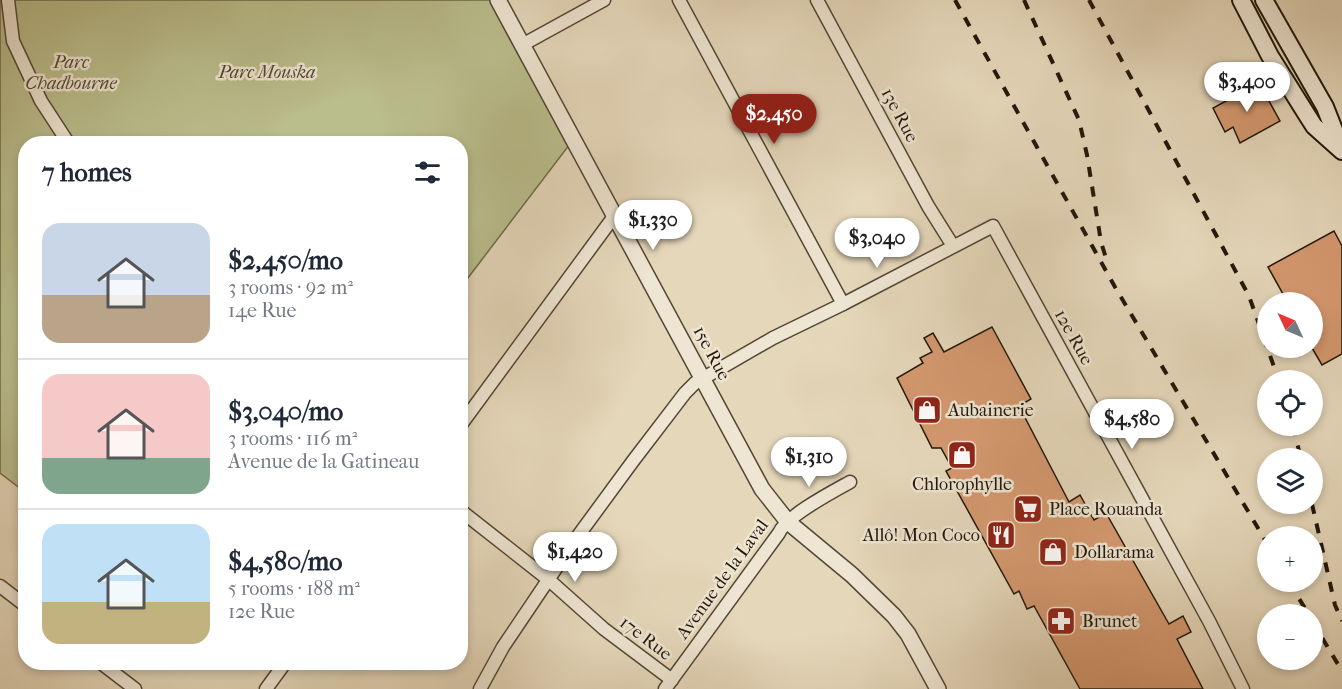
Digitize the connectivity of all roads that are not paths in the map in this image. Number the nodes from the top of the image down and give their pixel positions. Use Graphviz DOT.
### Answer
graph roads {
  1 [pos="8,0"];
  2 [pos="498,0"];
  3 [pos="604,0"];
  4 [pos="679,0"];
  5 [pos="817,0"];
  6 [pos="1241,0"];
  7 [pos="1264,0"];
  8 [pos="522,45"];
  9 [pos="64,136"];
  10 [pos="1342,150"];
  11 [pos="615,215"];
  12 [pos="953,246"];
  13 [pos="843,304"];
  14 [pos="702,377"];
  15 [pos="468,415"];
  16 [pos="850,482"];
  17 [pos="468,516"];
  18 [pos="788,522"];
  19 [pos="549,580"];
  20 [pos="0,586"];
  21 [pos="18,600"];
  22 [pos="110,670"];
  23 [pos="280,670"];
  24 [pos="668,684"];
  25 [pos="135,689"];
  26 [pos="266,689"];
  27 [pos="480,689"];
  28 [pos="938,689"];
  29 [pos="1243,689"];
  1 -- 9 [label="street"];
  2 -- 8 [label="street, 15e Rue"];
  3 -- 8 [label="street"];
  4 -- 13 [label="street"];
  5 -- 12 [label="street, 13e Rue"];
  6 -- 10 [label="main road"];
  7 -- 10 [label="main road"];
  8 -- 11 [label="street, 15e Rue"];
  11 -- 14 [label="street, 15e Rue"];
  11 -- 15 [label="street"];
  12 -- 13 [label="street"];
  12 -- 29 [label="street, 12e Rue"];
  13 -- 14 [label="street"];
  14 -- 18 [label="street, 15e Rue"];
  14 -- 19 [label="street"];
  16 -- 18 [label="street, Avenue de la Laval"];
  17 -- 19 [label="street, 17e Rue"];
  18 -- 24 [label="street, Avenue de la Laval"];
  18 -- 28 [label="street, 15e Rue"];
  19 -- 24 [label="street, 17e Rue"];
  19 -- 27 [label="street"];
  20 -- 21 [label="street"];
  22 -- 25 [label="street"];
  23 -- 26 [label="street"];
}
